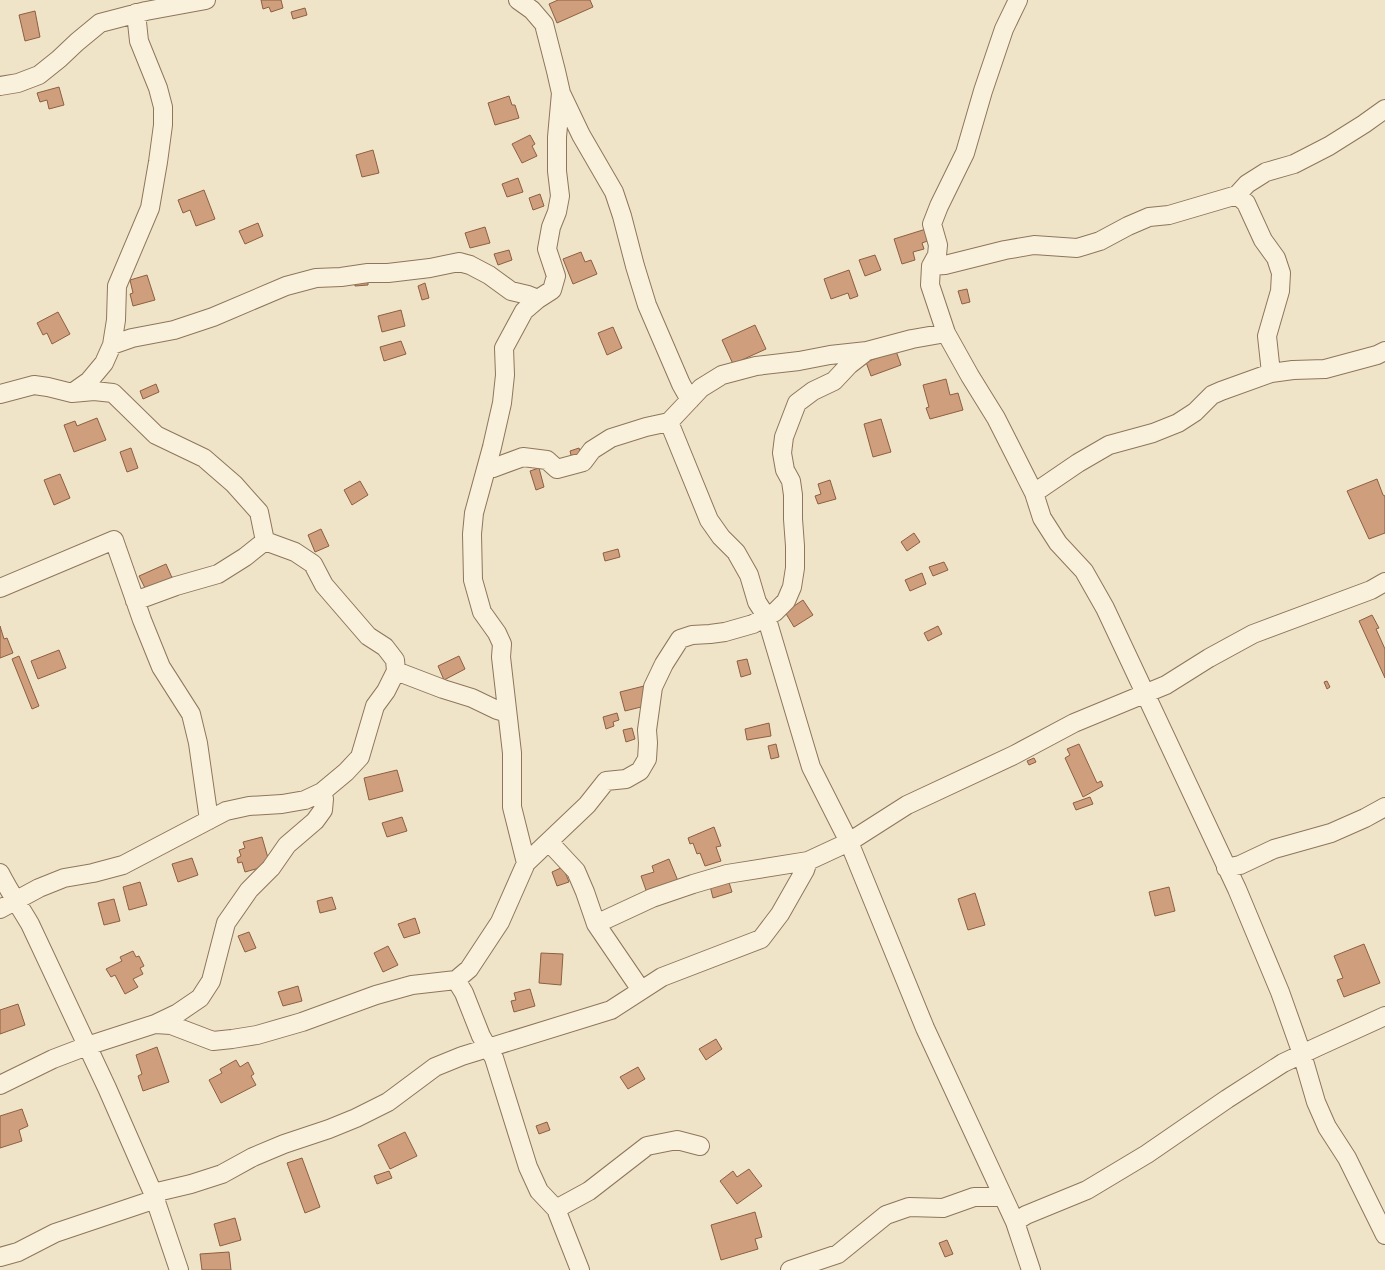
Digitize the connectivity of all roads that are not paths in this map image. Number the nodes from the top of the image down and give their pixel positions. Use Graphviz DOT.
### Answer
graph roads {
  1 [pos="206,0"];
  2 [pos="518,0"];
  3 [pos="1018,0"];
  4 [pos="136,13"];
  5 [pos="0,86"];
  6 [pos="561,93"];
  7 [pos="1385,110"];
  8 [pos="1237,195"];
  9 [pos="931,266"];
  10 [pos="538,299"];
  11 [pos="946,333"];
  12 [pos="112,345"];
  13 [pos="867,351"];
  14 [pos="1385,351"];
  15 [pos="1271,374"];
  16 [pos="72,393"];
  17 [pos="0,394"];
  18 [pos="690,400"];
  19 [pos="669,422"];
  20 [pos="487,468"];
  21 [pos="1034,493"];
  22 [pos="265,541"];
  23 [pos="1385,582"];
  24 [pos="0,588"];
  25 [pos="135,601"];
  26 [pos="766,616"];
  27 [pos="396,672"];
  28 [pos="1146,694"];
  29 [pos="507,713"];
  30 [pos="322,792"];
  31 [pos="1385,807"];
  32 [pos="209,820"];
  33 [pos="550,842"];
  34 [pos="849,842"];
  35 [pos="808,861"];
  36 [pos="526,863"];
  37 [pos="1226,868"];
  38 [pos="0,873"];
  39 [pos="17,901"];
  40 [pos="0,909"];
  41 [pos="596,924"];
  42 [pos="456,980"];
  43 [pos="641,990"];
  44 [pos="1385,1016"];
  45 [pos="155,1024"];
  46 [pos="87,1046"];
  47 [pos="488,1048"];
  48 [pos="1302,1054"];
  49 [pos="0,1085"];
  50 [pos="700,1146"];
  51 [pos="154,1196"];
  52 [pos="1003,1197"];
  53 [pos="556,1210"];
  54 [pos="1015,1222"];
  55 [pos="1385,1235"];
  56 [pos="0,1257"];
  57 [pos="179,1270"];
  58 [pos="580,1270"];
  59 [pos="790,1270"];
  60 [pos="1031,1270"];
  1 -- 4 [label="street"];
  2 -- 6 [label="street"];
  3 -- 9 [label="street"];
  4 -- 5 [label="street"];
  4 -- 12 [label="street"];
  6 -- 10 [label="street"];
  6 -- 18 [label="street"];
  7 -- 8 [label="street"];
  8 -- 9 [label="street"];
  8 -- 15 [label="street"];
  9 -- 11 [label="street"];
  10 -- 12 [label="street"];
  10 -- 20 [label="street"];
  11 -- 13 [label="street"];
  11 -- 21 [label="street"];
  12 -- 16 [label="street"];
  13 -- 18 [label="street"];
  13 -- 26 [label="street"];
  14 -- 15 [label="street"];
  15 -- 21 [label="street"];
  16 -- 17 [label="street"];
  16 -- 22 [label="street"];
  18 -- 19 [label="street"];
  19 -- 20 [label="street"];
  19 -- 26 [label="street"];
  20 -- 29 [label="street"];
  21 -- 28 [label="street"];
  22 -- 25 [label="street"];
  22 -- 27 [label="street"];
  23 -- 28 [label="street"];
  24 -- 25 [label="street"];
  25 -- 32 [label="street"];
  26 -- 33 [label="street"];
  26 -- 34 [label="street"];
  27 -- 29 [label="street"];
  27 -- 30 [label="street"];
  28 -- 34 [label="street"];
  28 -- 37 [label="street"];
  29 -- 36 [label="street"];
  30 -- 32 [label="street"];
  30 -- 45 [label="street"];
  31 -- 37 [label="street"];
  32 -- 39 [label="street"];
  33 -- 36 [label="street"];
  33 -- 41 [label="street"];
  34 -- 35 [label="street"];
  34 -- 52 [label="street"];
  35 -- 41 [label="street"];
  35 -- 43 [label="street"];
  36 -- 42 [label="street"];
  37 -- 48 [label="street"];
  38 -- 39 [label="street"];
  39 -- 40 [label="street"];
  39 -- 46 [label="street"];
  41 -- 43 [label="street"];
  42 -- 45 [label="street"];
  42 -- 47 [label="street"];
  43 -- 47 [label="street"];
  44 -- 48 [label="street"];
  45 -- 46 [label="street"];
  46 -- 49 [label="street"];
  46 -- 51 [label="street"];
  47 -- 51 [label="street"];
  47 -- 53 [label="street"];
  48 -- 54 [label="street"];
  48 -- 55 [label="street"];
  50 -- 53 [label="street"];
  51 -- 56 [label="street"];
  51 -- 57 [label="street"];
  52 -- 54 [label="street"];
  52 -- 59 [label="street"];
  53 -- 58 [label="street"];
  54 -- 60 [label="street"];
}
